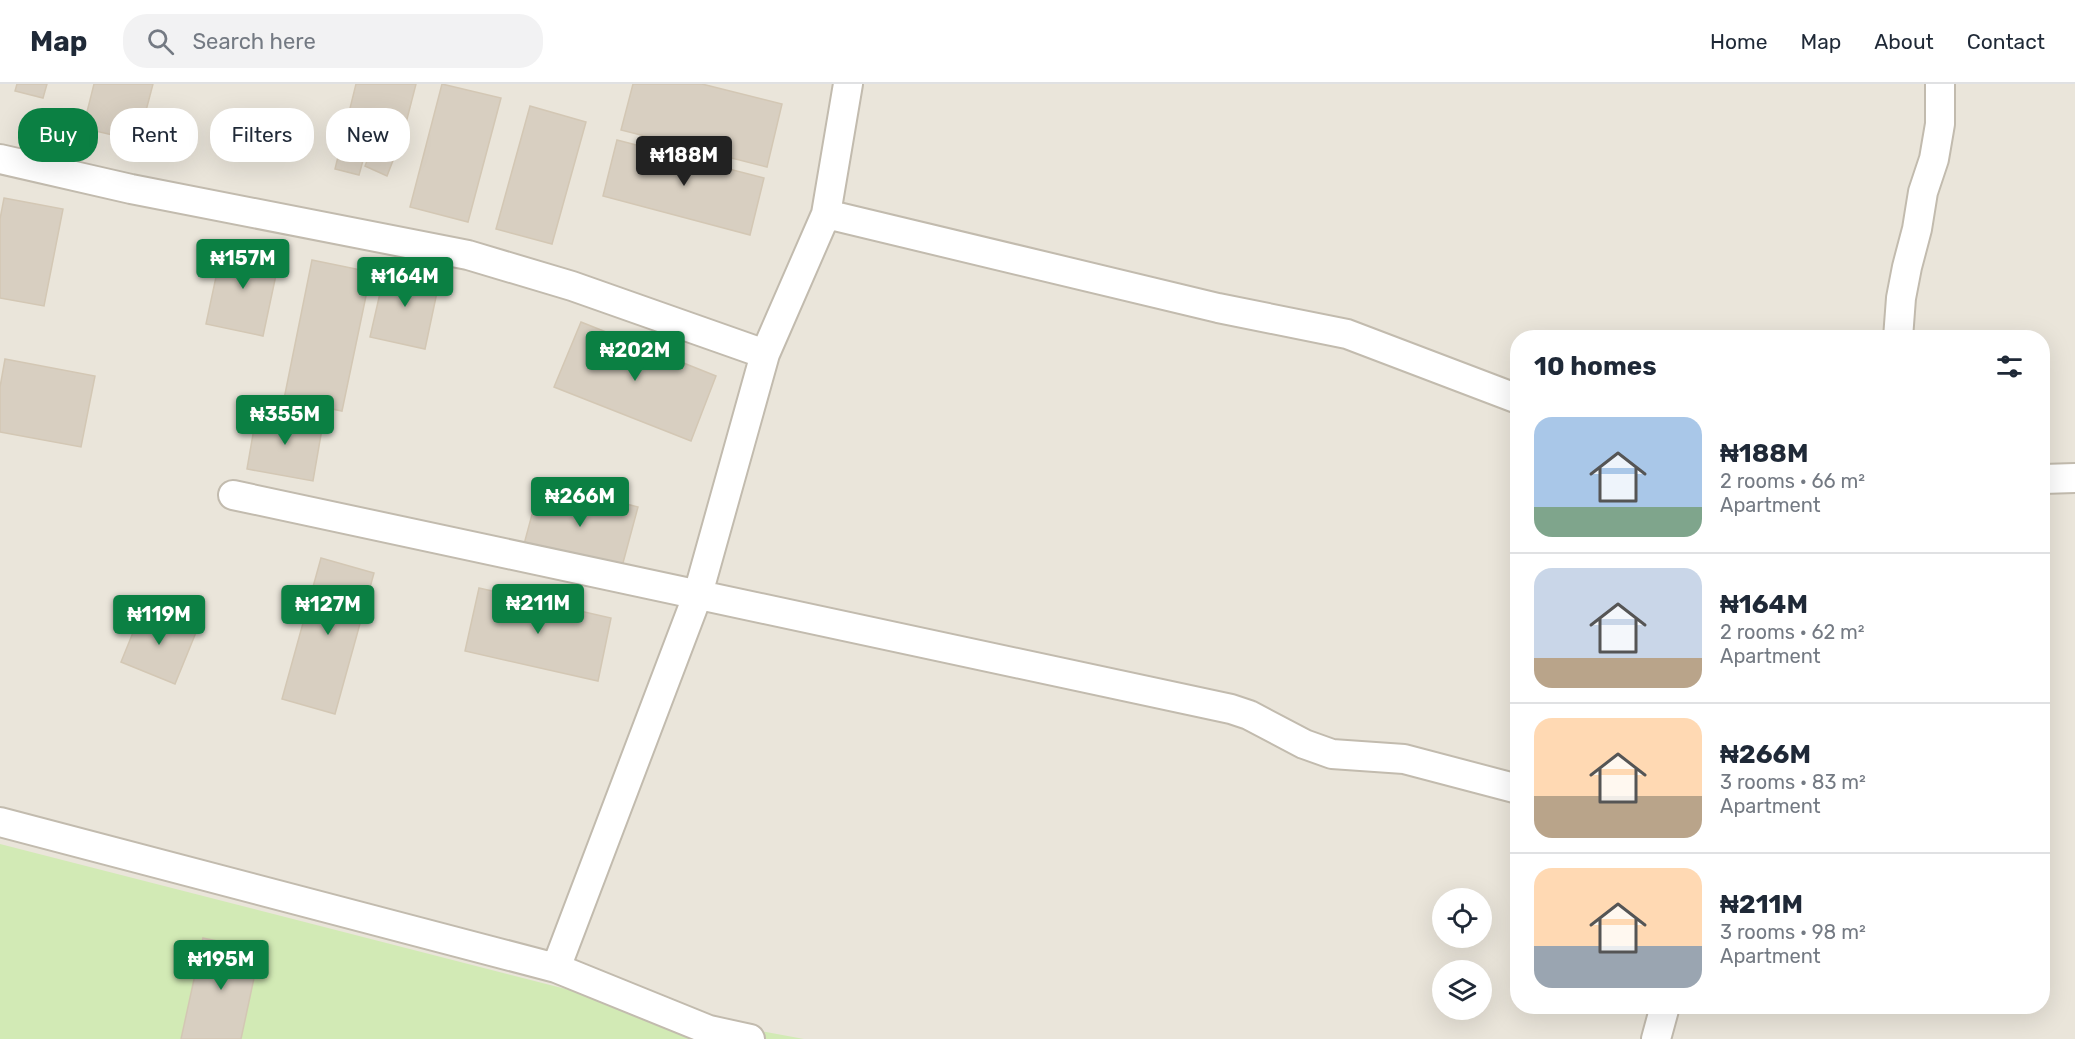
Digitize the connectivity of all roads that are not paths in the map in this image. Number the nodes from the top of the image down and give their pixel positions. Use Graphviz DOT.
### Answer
graph roads {
  1 [pos="848,84"];
  2 [pos="1940,84"];
  3 [pos="0,159"];
  4 [pos="826,214"];
  5 [pos="1899,330"];
  6 [pos="765,354"];
  7 [pos="1510,396"];
  8 [pos="2050,478"];
  9 [pos="2075,478"];
  10 [pos="233,495"];
  11 [pos="698,594"];
  12 [pos="1510,787"];
  13 [pos="0,822"];
  14 [pos="556,968"];
  15 [pos="1663,1014"];
  16 [pos="750,1039"];
  17 [pos="1656,1039"];
  1 -- 4 [label="street"];
  2 -- 5 [label="street"];
  3 -- 6 [label="street"];
  4 -- 6 [label="street"];
  4 -- 7 [label="street"];
  6 -- 11 [label="street"];
  8 -- 9 [label="street"];
  10 -- 11 [label="street"];
  11 -- 12 [label="street"];
  11 -- 14 [label="street"];
  13 -- 14 [label="street"];
  14 -- 16 [label="street"];
  15 -- 17 [label="street"];
}
